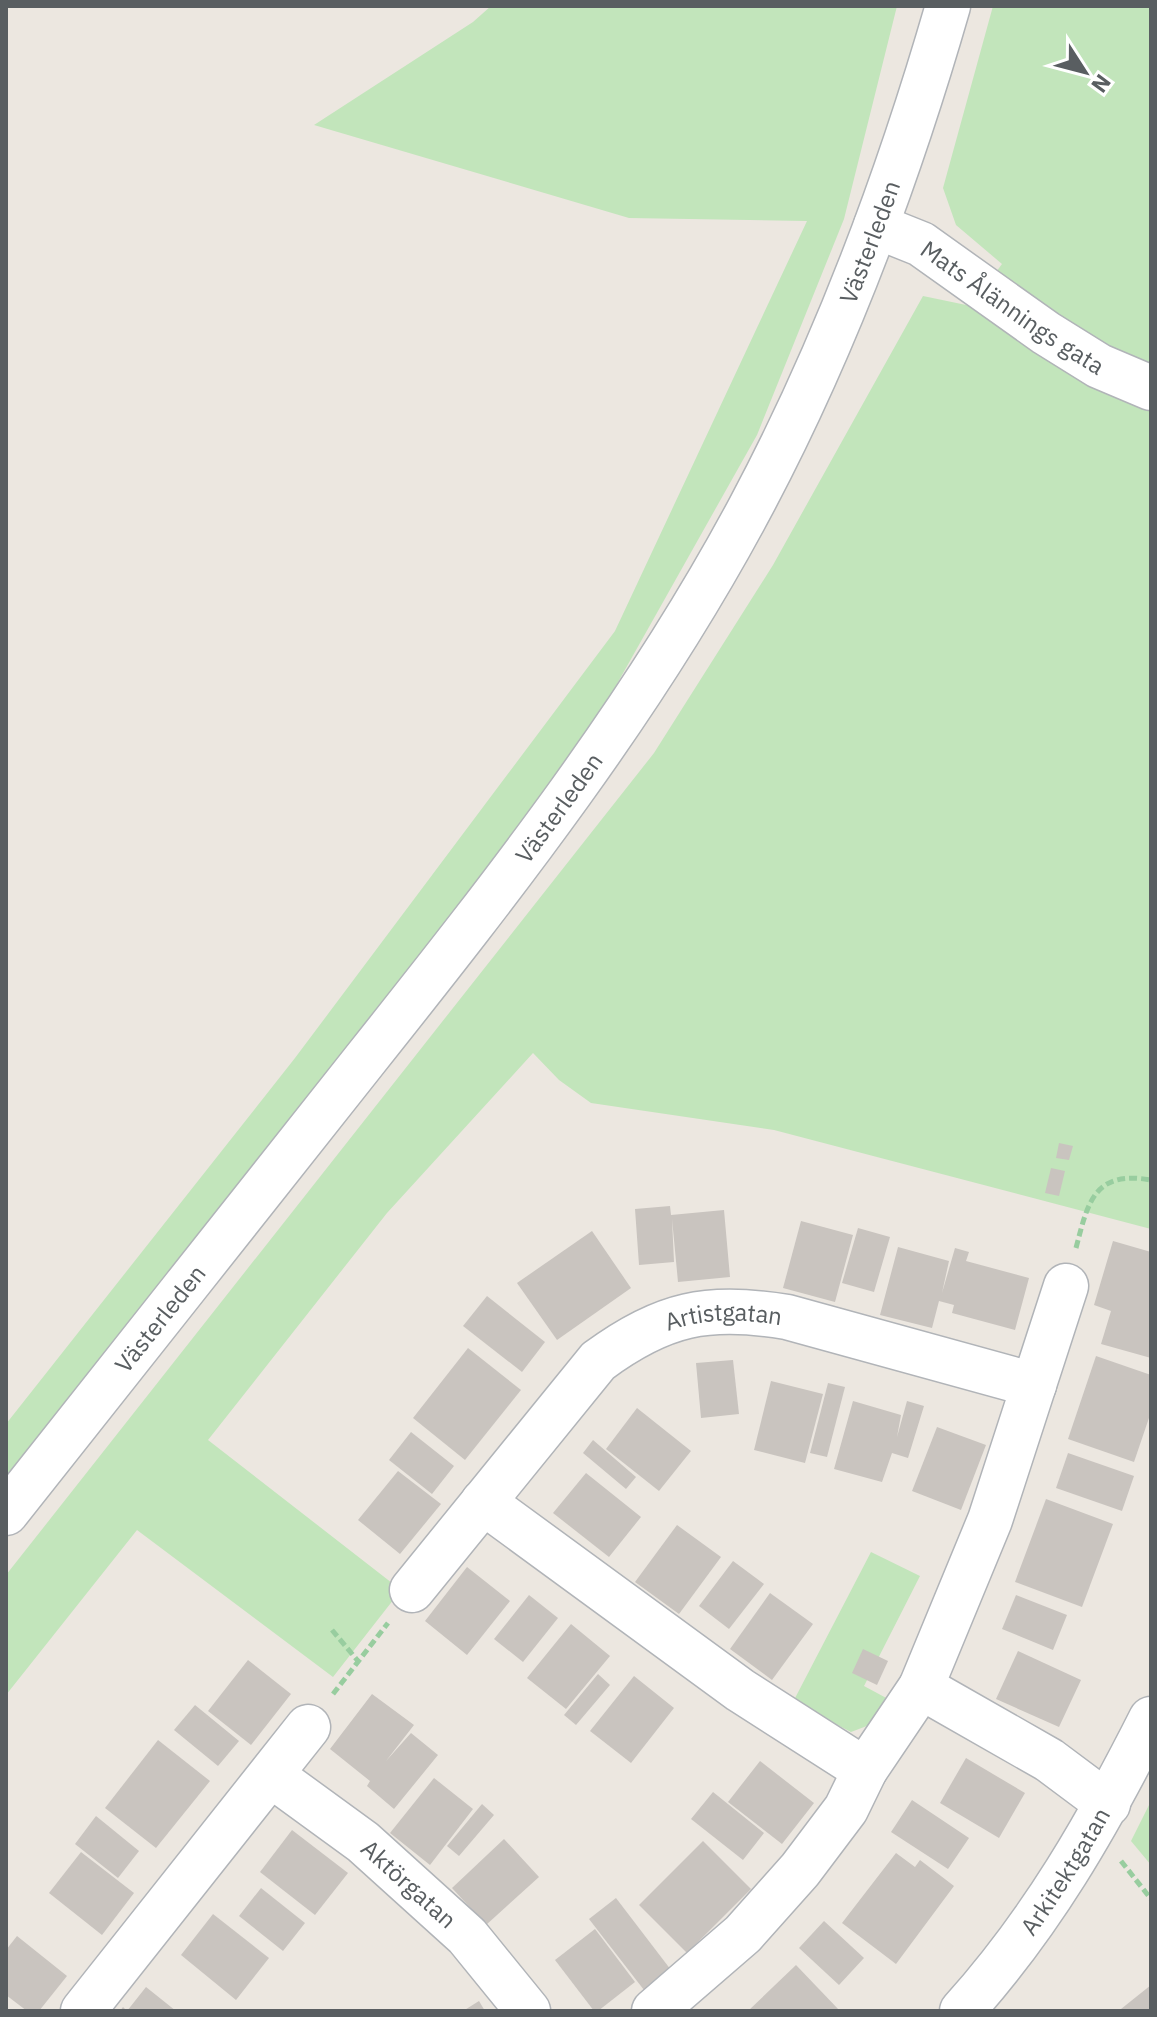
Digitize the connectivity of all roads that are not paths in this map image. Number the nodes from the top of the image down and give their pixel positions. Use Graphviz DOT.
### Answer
graph roads {
  1 [pos="948,6"];
  2 [pos="876,226"];
  3 [pos="1151,388"];
  4 [pos="1066,1286"];
  5 [pos="1034,1385"];
  6 [pos="483,1502"];
  7 [pos="6,1513"];
  8 [pos="412,1590"];
  9 [pos="921,1687"];
  10 [pos="1151,1719"];
  11 [pos="308,1727"];
  12 [pos="865,1770"];
  13 [pos="271,1775"];
  14 [pos="1108,1804"];
  15 [pos="83,2011"];
  16 [pos="528,2011"];
  17 [pos="654,2011"];
  18 [pos="962,2011"];
  1 -- 2 [label="street, Västerleden"];
  2 -- 3 [label="street, Mats Ålännings gata"];
  2 -- 7 [label="street, Västerleden"];
  4 -- 5 [label="street"];
  5 -- 6 [label="street, Artistgatan"];
  5 -- 9 [label="street"];
  6 -- 8 [label="street, Artistgatan"];
  6 -- 12 [label="street"];
  9 -- 12 [label="street"];
  9 -- 14 [label="street"];
  10 -- 14 [label="street, Arkitektgatan"];
  11 -- 13 [label="street"];
  12 -- 17 [label="street"];
  13 -- 15 [label="street"];
  13 -- 16 [label="street, Aktörgatan"];
  14 -- 18 [label="street, Arkitektgatan"];
}
